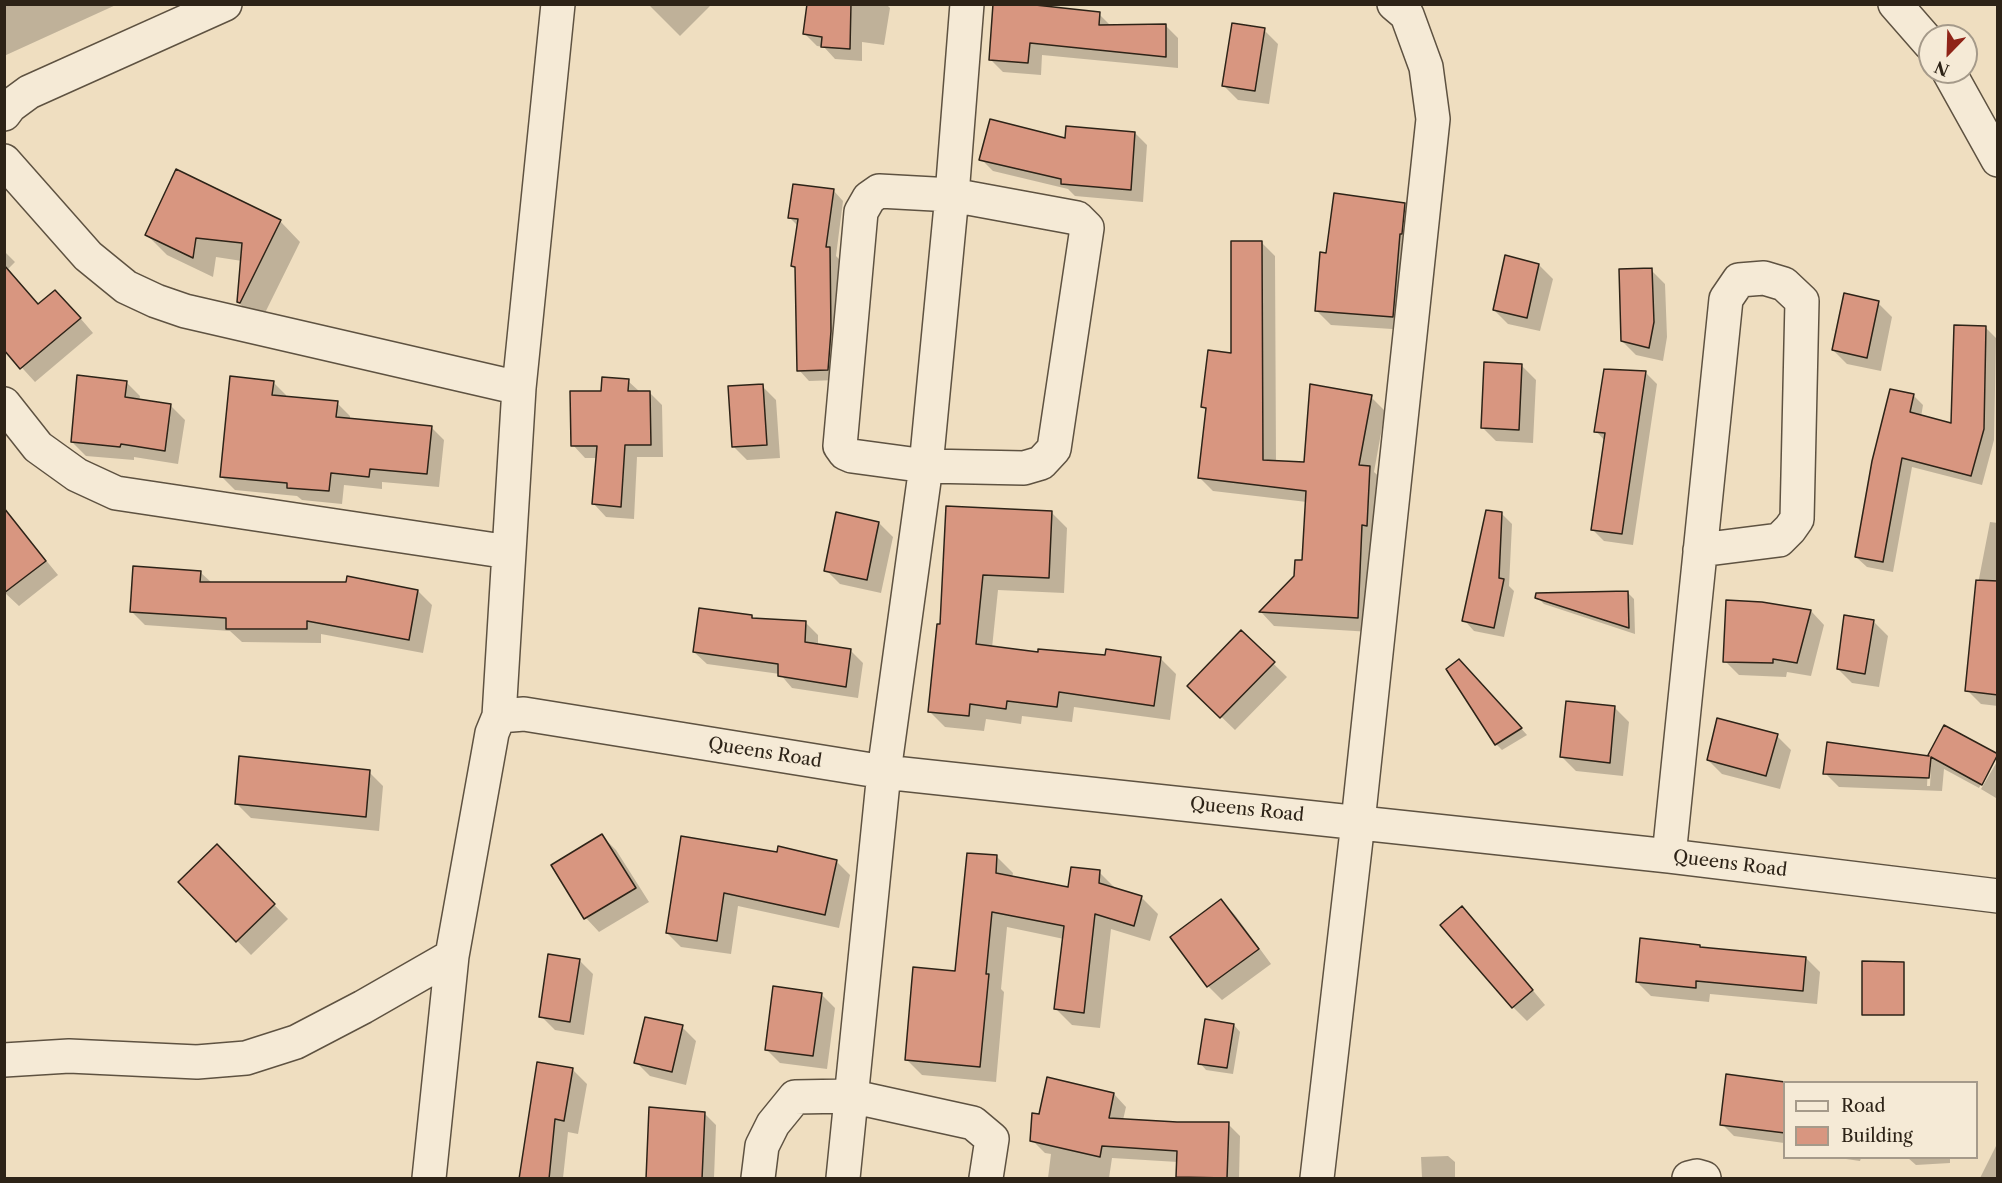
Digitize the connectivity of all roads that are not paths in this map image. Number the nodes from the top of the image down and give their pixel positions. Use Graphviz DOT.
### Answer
graph roads {
  1 [pos="225,4"];
  2 [pos="558,4"];
  3 [pos="967,4"];
  4 [pos="1394,4"];
  5 [pos="1895,4"];
  6 [pos="1918,30"];
  7 [pos="1956,84"];
  8 [pos="4,114"];
  9 [pos="1998,160"];
  10 [pos="4,161"];
  11 [pos="952,195"];
  12 [pos="519,388"];
  13 [pos="4,404"];
  14 [pos="926,466"];
  15 [pos="1700,550"];
  16 [pos="509,552"];
  17 [pos="499,716"];
  18 [pos="884,772"];
  19 [pos="1358,822"];
  20 [pos="1669,856"];
  21 [pos="1998,896"];
  22 [pos="452,956"];
  23 [pos="4,1060"];
  24 [pos="850,1096"];
  25 [pos="429,1179"];
  26 [pos="758,1179"];
  27 [pos="843,1179"];
  28 [pos="986,1179"];
  29 [pos="1317,1179"];
  30 [pos="1689,1179"];
  31 [pos="1704,1179"];
  1 -- 8 [label="street"];
  2 -- 12 [label="street"];
  3 -- 11 [label="street"];
  4 -- 19 [label="street"];
  5 -- 6 [label="street"];
  7 -- 9 [label="street"];
  10 -- 12 [label="street"];
  11 -- 14 [label="street"];
  11 -- 14 [label="street"];
  11 -- 14 [label="street"];
  12 -- 16 [label="street"];
  13 -- 16 [label="street"];
  14 -- 18 [label="street"];
  15 -- 15 [label="street"];
  15 -- 20 [label="street"];
  16 -- 17 [label="street"];
  17 -- 18 [label="street, Queens Road"];
  17 -- 22 [label="street"];
  18 -- 19 [label="street, Queens Road"];
  18 -- 24 [label="street"];
  19 -- 20 [label="street, Queens Road"];
  19 -- 29 [label="street"];
  20 -- 21 [label="street, Queens Road"];
  22 -- 23 [label="street"];
  22 -- 25 [label="street"];
  24 -- 26 [label="street"];
  24 -- 27 [label="street"];
  24 -- 28 [label="street"];
  30 -- 31 [label="street"];
}
